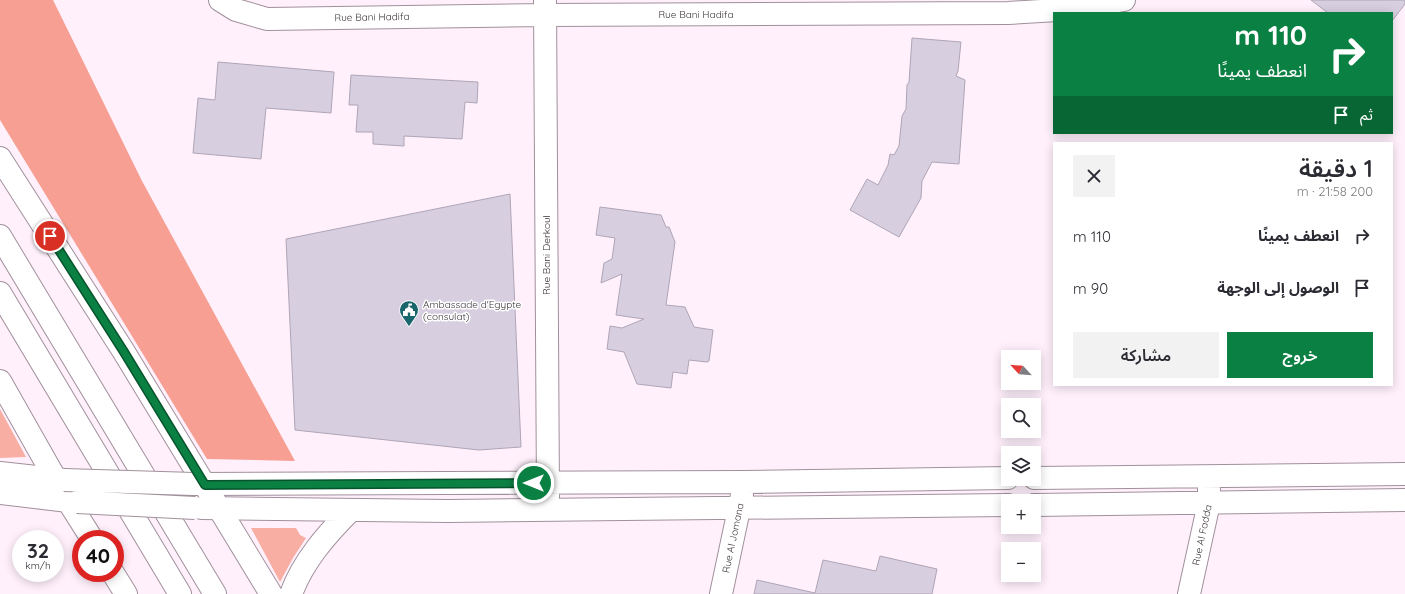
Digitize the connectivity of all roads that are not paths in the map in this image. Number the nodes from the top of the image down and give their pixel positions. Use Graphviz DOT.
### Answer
graph roads {
  1 [pos="220,0"];
  2 [pos="1124,0"];
  3 [pos="862,6"];
  4 [pos="545,7"];
  5 [pos="0,158"];
  6 [pos="0,236"];
  7 [pos="0,293"];
  8 [pos="0,381"];
  9 [pos="0,473"];
  10 [pos="1405,474"];
  11 [pos="1209,476"];
  12 [pos="1001,478"];
  13 [pos="1041,478"];
  14 [pos="59,479"];
  15 [pos="745,482"];
  16 [pos="548,483"];
  17 [pos="200,484"];
  18 [pos="0,492"];
  19 [pos="1405,500"];
  20 [pos="72,502"];
  21 [pos="1209,503"];
  22 [pos="1001,505"];
  23 [pos="1041,505"];
  24 [pos="740,508"];
  25 [pos="220,509"];
  26 [pos="351,510"];
  27 [pos="548,510"];
  28 [pos="87,530"];
  29 [pos="119,582"];
  30 [pos="126,594"];
  31 [pos="180,594"];
  32 [pos="215,594"];
  33 [pos="271,594"];
  34 [pos="292,594"];
  35 [pos="721,594"];
  36 [pos="1189,594"];
  1 -- 4 [label="main road, Rue Bani Hadifa"];
  2 -- 3 [label="main road, Rue Bani Hadifa"];
  3 -- 4 [label="main road, Rue Bani Hadifa"];
  4 -- 16 [label="main road, Rue Bani Derkoul"];
  5 -- 17 [label="main road"];
  6 -- 32 [label="main road"];
  7 -- 31 [label="main road"];
  8 -- 14 [label="main road"];
  9 -- 14 [label="main road"];
  10 -- 11 [label="main road"];
  11 -- 13 [label="main road"];
  11 -- 21 [label="main road, Rue Al Fadda"];
  12 -- 15 [label="main road"];
  14 -- 17 [label="main road, bridge"];
  14 -- 20 [label="main road"];
  15 -- 16 [label="main road"];
  15 -- 24 [label="main road, Rue Al Jomana"];
  16 -- 17 [label="main road"];
  16 -- 27 [label="main road, Rue Bani Derkoul"];
  17 -- 25 [label="main road"];
  18 -- 20 [label="main road"];
  19 -- 21 [label="main road"];
  20 -- 25 [label="main road, bridge"];
  20 -- 28 [label="main road"];
  21 -- 23 [label="main road"];
  21 -- 36 [label="main road, Rue Al Fadda"];
  22 -- 24 [label="main road"];
  24 -- 27 [label="main road"];
  24 -- 35 [label="main road, Rue Al Jomana"];
  25 -- 26 [label="main road"];
  25 -- 33 [label="main road"];
  26 -- 27 [label="main road"];
  26 -- 34 [label="main road"];
  29 -- 30 [label="main road"];
}
